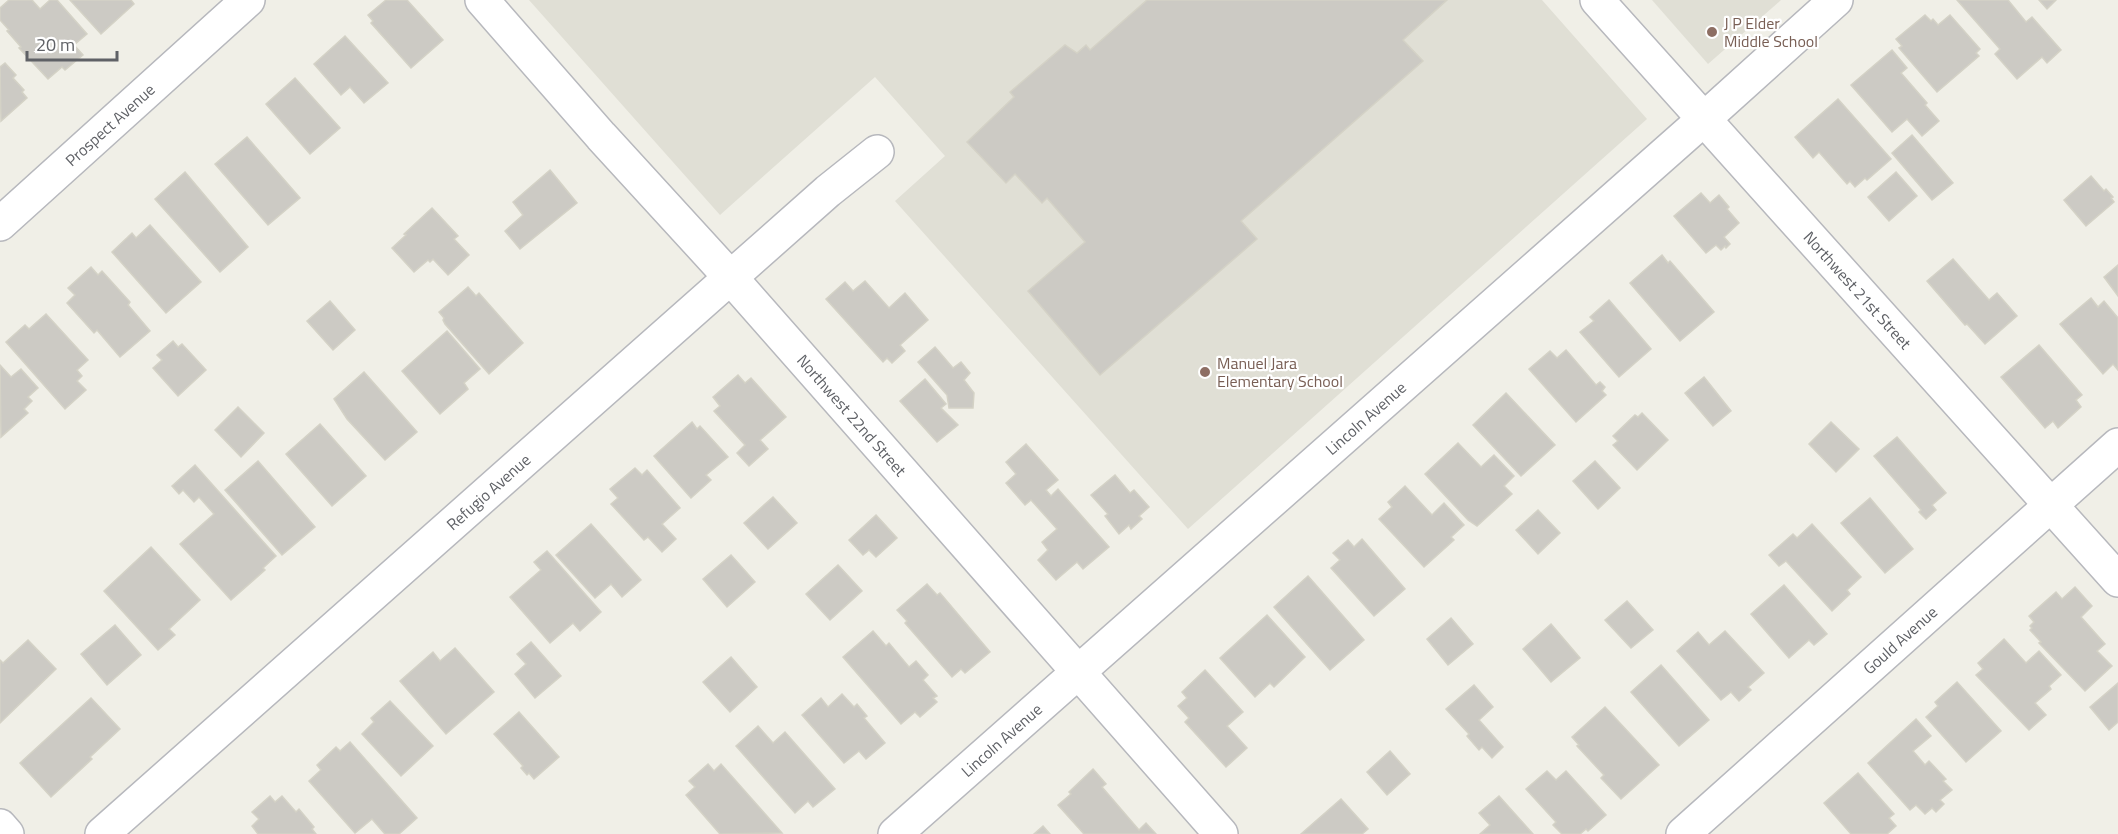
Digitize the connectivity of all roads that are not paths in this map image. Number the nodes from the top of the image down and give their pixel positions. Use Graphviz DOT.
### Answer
graph roads {
  1 [pos="248,0"];
  2 [pos="482,0"];
  3 [pos="1597,0"];
  4 [pos="1836,0"];
  5 [pos="1704,119"];
  6 [pos="877,152"];
  7 [pos="0,224"];
  8 [pos="731,278"];
  9 [pos="2118,445"];
  10 [pos="2052,505"];
  11 [pos="2118,580"];
  12 [pos="1076,672"];
  13 [pos="0,826"];
  14 [pos="7,834"];
  15 [pos="102,834"];
  16 [pos="894,834"];
  17 [pos="1221,834"];
  18 [pos="1683,834"];
  1 -- 7 [label="street, Prospect Avenue"];
  2 -- 8 [label="street, Northwest 22nd Street"];
  3 -- 5 [label="street, Northwest 21st Street"];
  4 -- 5 [label="street, Lincoln Avenue"];
  5 -- 10 [label="street, Northwest 21st Street"];
  5 -- 12 [label="street, Lincoln Avenue"];
  6 -- 8 [label="street, Refugio Avenue"];
  8 -- 12 [label="street, Northwest 22nd Street"];
  8 -- 15 [label="street, Refugio Avenue"];
  9 -- 10 [label="street, Gould Avenue"];
  10 -- 11 [label="street, Northwest 21st Street"];
  10 -- 18 [label="street, Gould Avenue"];
  12 -- 16 [label="street, Lincoln Avenue"];
  12 -- 17 [label="street, Northwest 22nd Street"];
  13 -- 14 [label="street"];
}
